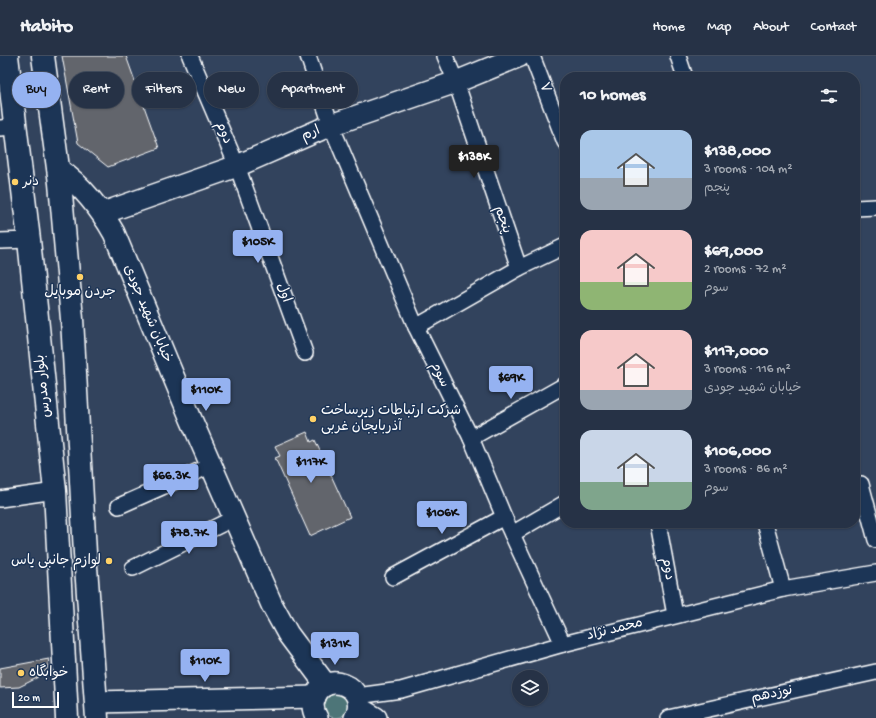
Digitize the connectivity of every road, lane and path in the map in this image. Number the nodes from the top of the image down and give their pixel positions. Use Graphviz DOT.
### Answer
graph roads {
  1 [pos="7,56"];
  2 [pos="43,56"];
  3 [pos="190,56"];
  4 [pos="308,56"];
  5 [pos="445,56"];
  6 [pos="520,56"];
  7 [pos="532,56"];
  8 [pos="678,56"];
  9 [pos="684,72"];
  10 [pos="456,82"];
  11 [pos="331,125"];
  12 [pos="8,128"];
  13 [pos="560,129"];
  14 [pos="236,166"];
  15 [pos="58,169"];
  16 [pos="876,207"];
  17 [pos="860,208"];
  18 [pos="103,213"];
  19 [pos="29,240"];
  20 [pos="0,241"];
  21 [pos="560,248"];
  22 [pos="519,268"];
  23 [pos="416,327"];
  24 [pos="305,352"];
  25 [pos="560,389"];
  26 [pos="471,438"];
  27 [pos="212,465"];
  28 [pos="862,484"];
  29 [pos="82,489"];
  30 [pos="55,492"];
  31 [pos="0,498"];
  32 [pos="119,506"];
  33 [pos="560,506"];
  34 [pos="504,517"];
  35 [pos="234,518"];
  36 [pos="659,528"];
  37 [pos="766,528"];
  38 [pos="512,534"];
  39 [pos="876,540"];
  40 [pos="133,568"];
  41 [pos="876,573"];
  42 [pos="393,577"];
  43 [pos="783,589"];
  44 [pos="675,615"];
  45 [pos="563,644"];
  46 [pos="876,672"];
  47 [pos="321,691"];
  48 [pos="97,710"];
  49 [pos="362,710"];
  50 [pos="67,718"];
  51 [pos="317,718"];
  52 [pos="668,718"];
  1 -- 12 [label="main road, بلوار مدرس"];
  2 -- 15 [label="main road"];
  3 -- 14 [label="street, دوم"];
  4 -- 11 [label="street, سوم"];
  5 -- 10 [label="street, پنجم"];
  6 -- 10 [label="street, ارم"];
  7 -- 13 [label="street, ۷"];
  8 -- 9 [label="street"];
  10 -- 11 [label="street, ارم"];
  10 -- 22 [label="street, پنجم"];
  11 -- 14 [label="street, ارم"];
  11 -- 23 [label="street, سوم"];
  12 -- 19 [label="main road, بلوار مدرس"];
  14 -- 18 [label="street, ارم"];
  14 -- 24 [label="street, اول"];
  15 -- 18 [label="street, خیابان شهید جودی"];
  15 -- 29 [label="main road"];
  16 -- 17 [label="street"];
  18 -- 27 [label="street, خیابان شهید جودی"];
  19 -- 20 [label="street"];
  19 -- 30 [label="main road, بلوار مدرس"];
  21 -- 22 [label="street"];
  22 -- 23 [label="street"];
  23 -- 26 [label="street, سوم"];
  25 -- 26 [label="street"];
  26 -- 34 [label="street, سوم"];
  27 -- 32 [label="street"];
  27 -- 35 [label="street, خیابان شهید جودی"];
  28 -- 39 [label="street"];
  29 -- 30 [label="main road"];
  29 -- 48 [label="main road"];
  30 -- 31 [label="street"];
  30 -- 50 [label="main road, بلوار مدرس"];
  33 -- 38 [label="street"];
  34 -- 38 [label="street, سوم"];
  34 -- 42 [label="street"];
  35 -- 40 [label="street"];
  35 -- 47 [label="street, خیابان شهید جودی"];
  36 -- 44 [label="street, دوم"];
  37 -- 43 [label="street"];
  38 -- 45 [label="street, سوم"];
  41 -- 43 [label="street, محمد نژاد"];
  43 -- 44 [label="street, محمد نژاد"];
  44 -- 45 [label="street, محمد نژاد"];
  45 -- 49 [label="street, محمد نژاد"];
  46 -- 52 [label="street, نوزدهم"];
  47 -- 48 [label="street"];
  47 -- 49 [label="street"];
  47 -- 51 [label="street"];
}
